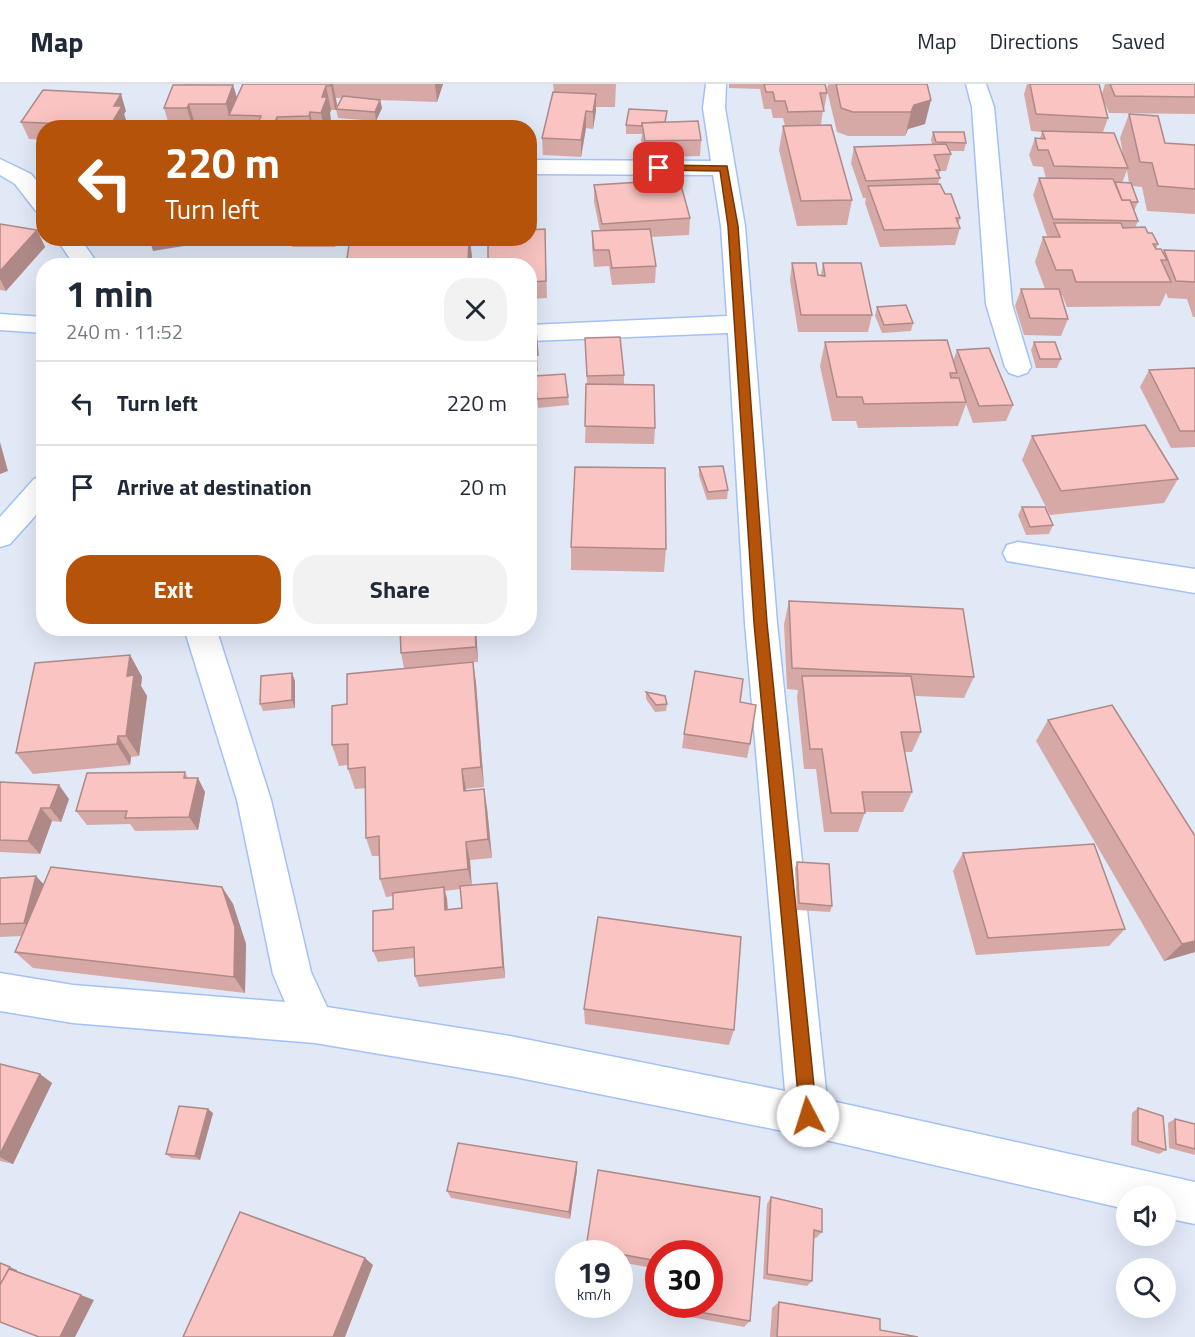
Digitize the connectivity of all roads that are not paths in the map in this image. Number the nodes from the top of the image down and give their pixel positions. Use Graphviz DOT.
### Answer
graph roads {
  1 [pos="716,84"];
  2 [pos="976,84"];
  3 [pos="0,166"];
  4 [pos="537,167"];
  5 [pos="724,168"];
  6 [pos="33,179"];
  7 [pos="0,322"];
  8 [pos="36,324"];
  9 [pos="740,324"];
  10 [pos="537,333"];
  11 [pos="1018,367"];
  12 [pos="36,495"];
  13 [pos="0,536"];
  14 [pos="1018,553"];
  15 [pos="1195,580"];
  16 [pos="203,636"];
  17 [pos="0,992"];
  18 [pos="315,1024"];
  19 [pos="808,1116"];
  20 [pos="1195,1203"];
  1 -- 5 [label="street"];
  2 -- 11 [label="street"];
  3 -- 6 [label="street"];
  4 -- 5 [label="street"];
  5 -- 9 [label="street"];
  7 -- 8 [label="street"];
  9 -- 10 [label="street"];
  9 -- 19 [label="street"];
  12 -- 13 [label="street"];
  14 -- 15 [label="street"];
  16 -- 18 [label="street"];
  17 -- 18 [label="street"];
  18 -- 19 [label="street"];
  19 -- 20 [label="street"];
}
